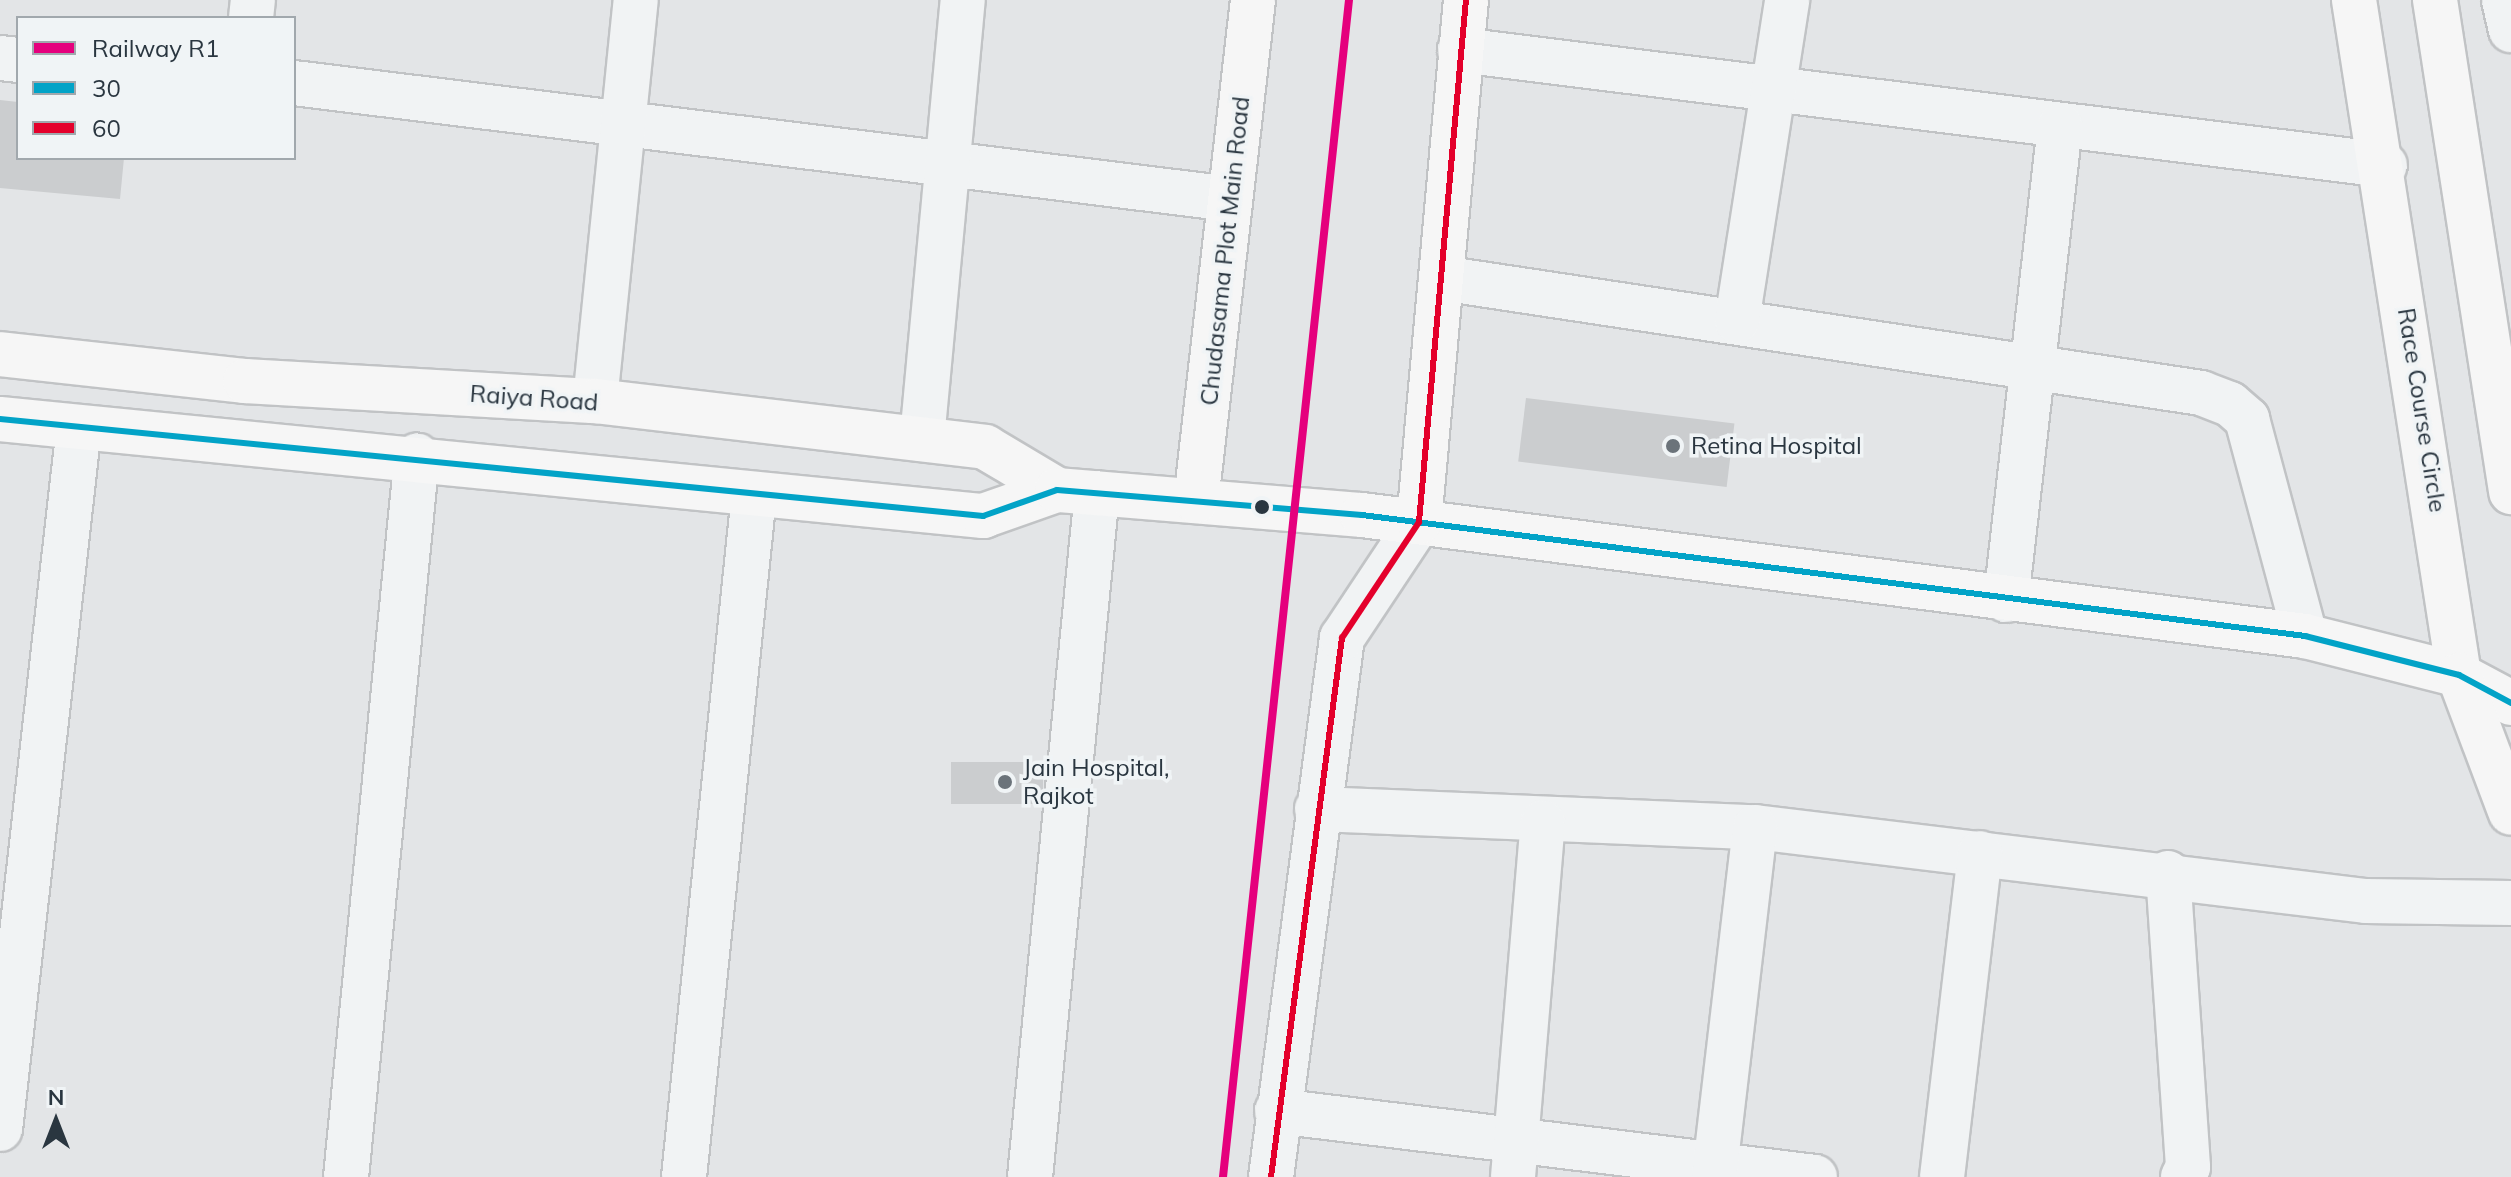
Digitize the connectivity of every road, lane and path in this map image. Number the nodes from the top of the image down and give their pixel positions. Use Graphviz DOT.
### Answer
graph roads {
  1 [pos="636,0"];
  2 [pos="963,0"];
  3 [pos="1253,0"];
  4 [pos="1466,0"];
  5 [pos="1787,0"];
  6 [pos="2354,0"];
  7 [pos="2435,0"];
  8 [pos="2504,0"];
  9 [pos="2511,30"];
  10 [pos="1460,50"];
  11 [pos="296,83"];
  12 [pos="1769,89"];
  13 [pos="624,119"];
  14 [pos="2060,125"];
  15 [pos="947,162"];
  16 [pos="2385,165"];
  17 [pos="1230,199"];
  18 [pos="1441,278"];
  19 [pos="1737,321"];
  20 [pos="0,354"];
  21 [pos="2028,368"];
  22 [pos="595,401"];
  23 [pos="0,419"];
  24 [pos="79,427"];
  25 [pos="922,439"];
  26 [pos="417,455"];
  27 [pos="1077,491"];
  28 [pos="2511,492"];
  29 [pos="754,495"];
  30 [pos="1196,501"];
  31 [pos="1419,522"];
  32 [pos="2006,600"];
  33 [pos="2305,636"];
  34 [pos="2459,675"];
  35 [pos="2511,703"];
  36 [pos="1317,809"];
  37 [pos="2511,813"];
  38 [pos="1543,822"];
  39 [pos="1755,827"];
  40 [pos="1980,853"];
  41 [pos="2168,873"];
  42 [pos="2511,903"];
  43 [pos="1277,1111"];
  44 [pos="0,1129"];
  45 [pos="1514,1159"];
  46 [pos="1714,1170"];
  47 [pos="346,1177"];
  48 [pos="684,1177"];
  49 [pos="1030,1177"];
  50 [pos="1271,1177"];
  51 [pos="1815,1177"];
  52 [pos="1942,1177"];
  53 [pos="2183,1177"];
  1 -- 13 [label="street"];
  2 -- 15 [label="street"];
  3 -- 17 [label="street, Chudasama Plot Main Road"];
  4 -- 10 [label="street"];
  5 -- 12 [label="street"];
  6 -- 16 [label="street, Race Course Circle"];
  7 -- 28 [label="street"];
  8 -- 9 [label="street"];
  10 -- 12 [label="street"];
  10 -- 18 [label="street"];
  11 -- 13 [label="street"];
  12 -- 14 [label="street"];
  12 -- 19 [label="street"];
  13 -- 15 [label="street"];
  13 -- 22 [label="street"];
  14 -- 16 [label="street"];
  14 -- 21 [label="street"];
  15 -- 17 [label="street"];
  15 -- 25 [label="street"];
  16 -- 34 [label="street, Race Course Circle"];
  17 -- 30 [label="street, Chudasama Plot Main Road"];
  18 -- 19 [label="street"];
  18 -- 31 [label="street"];
  19 -- 21 [label="street"];
  20 -- 22 [label="street, Raiya Road"];
  21 -- 32 [label="street"];
  21 -- 33 [label="street"];
  22 -- 25 [label="street, Raiya Road"];
  23 -- 24 [label="street, Raiya Road"];
  24 -- 26 [label="street, Raiya Road"];
  24 -- 44 [label="street"];
  25 -- 27 [label="street, Raiya Road"];
  26 -- 29 [label="street, Raiya Road"];
  26 -- 47 [label="street"];
  27 -- 29 [label="street, Raiya Road"];
  27 -- 30 [label="street, Raiya Road"];
  27 -- 49 [label="street"];
  29 -- 48 [label="street"];
  30 -- 31 [label="street, Raiya Road"];
  31 -- 32 [label="street, Raiya Road"];
  31 -- 36 [label="street"];
  32 -- 33 [label="street, Raiya Road"];
  33 -- 34 [label="street, Raiya Road"];
  34 -- 35 [label="street, Raiya Road"];
  34 -- 37 [label="street, Race Course Circle"];
  36 -- 38 [label="street"];
  36 -- 43 [label="street"];
  38 -- 39 [label="street"];
  38 -- 45 [label="street"];
  39 -- 40 [label="street"];
  39 -- 46 [label="street"];
  40 -- 41 [label="street"];
  40 -- 52 [label="street"];
  41 -- 42 [label="street"];
  41 -- 53 [label="street"];
  43 -- 45 [label="street"];
  43 -- 50 [label="street"];
  45 -- 46 [label="street"];
  46 -- 51 [label="street"];
}
